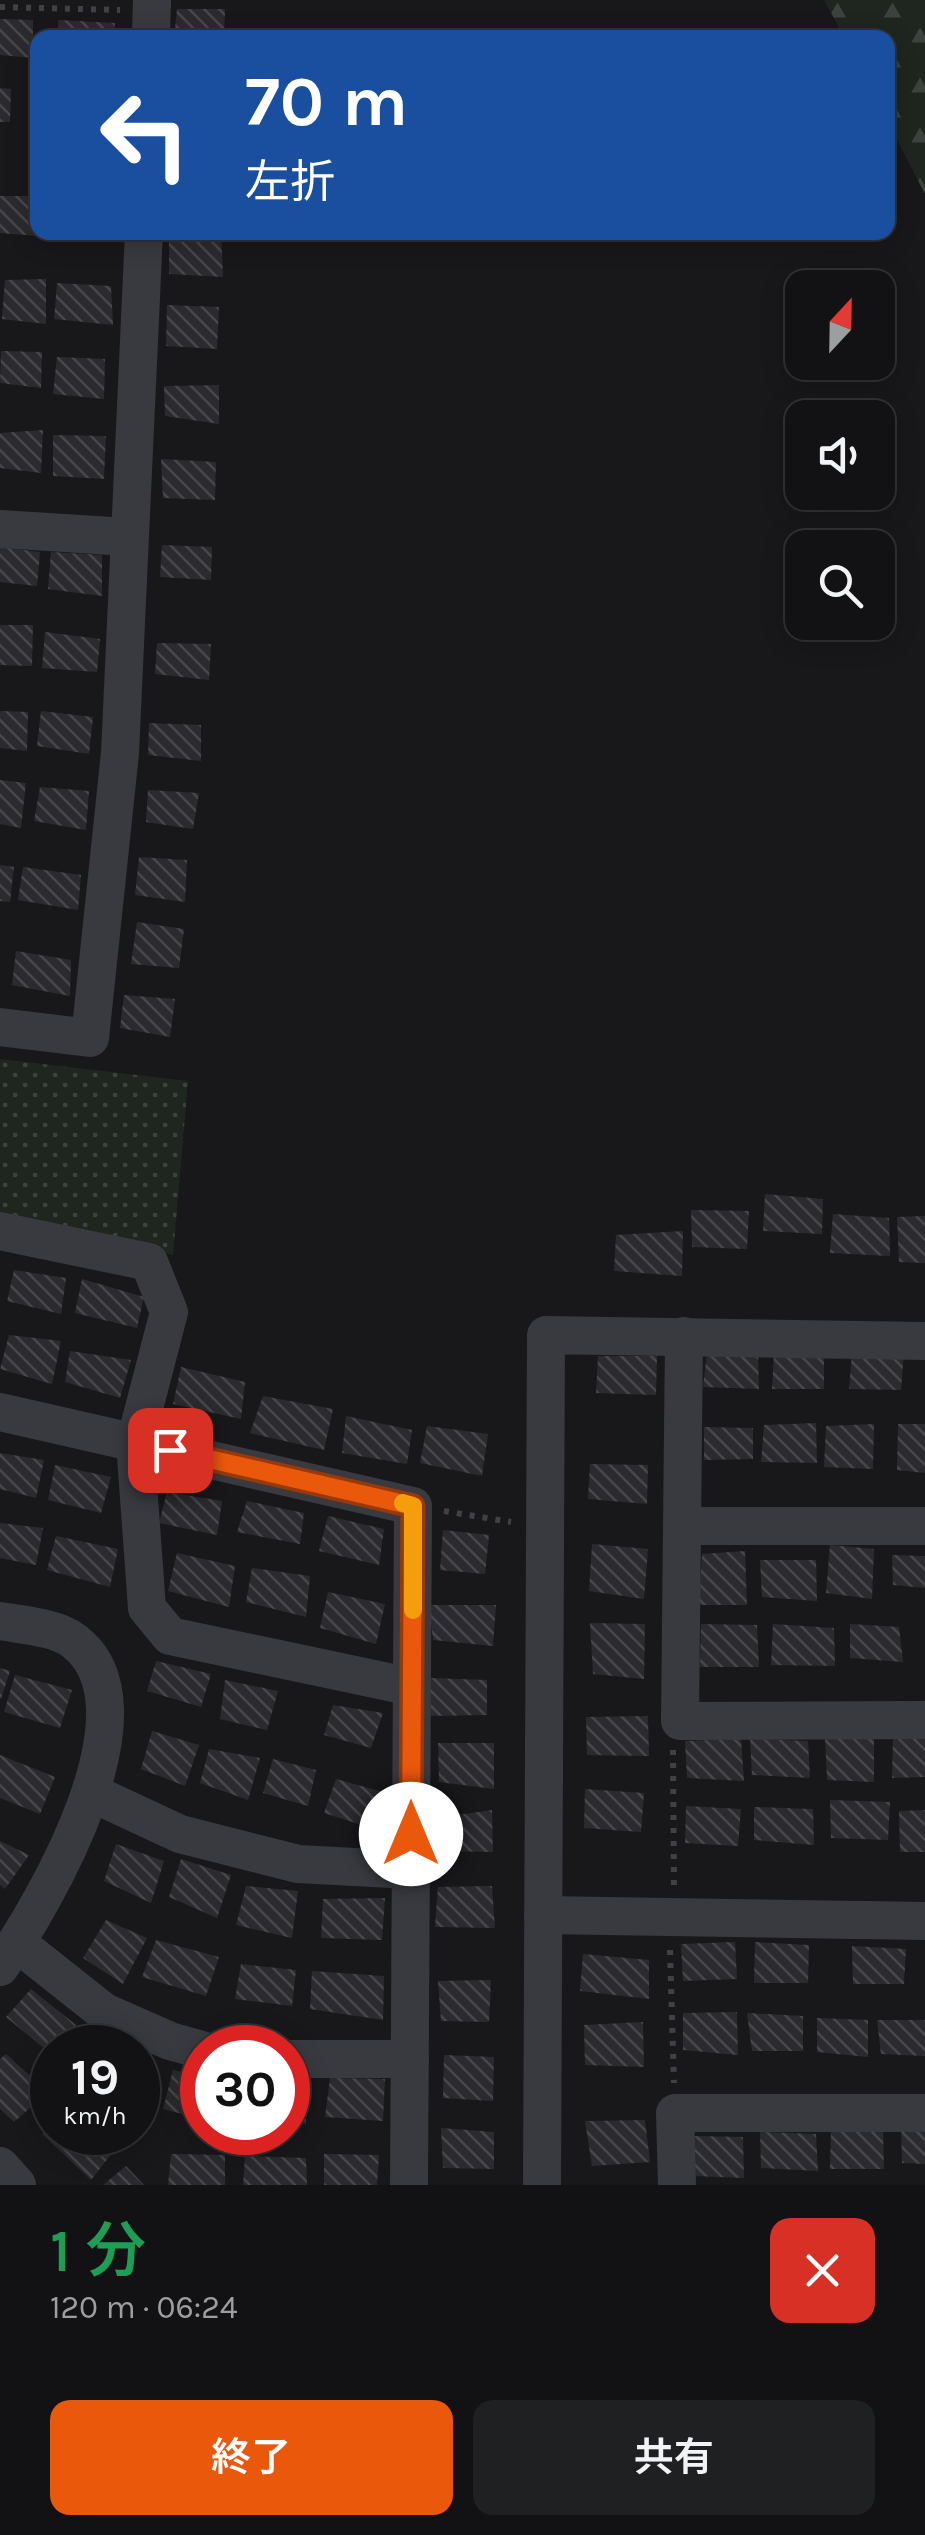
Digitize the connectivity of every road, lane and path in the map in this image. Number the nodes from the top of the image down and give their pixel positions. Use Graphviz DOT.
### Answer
graph roads {
  1 [pos="0,7"];
  2 [pos="144,16"];
  3 [pos="144,240"];
  4 [pos="0,529"];
  5 [pos="128,537"];
  6 [pos="0,1028"];
  7 [pos="0,1231"];
  8 [pos="684,1336"];
  9 [pos="925,1341"];
  10 [pos="0,1412"];
  11 [pos="135,1442"];
  12 [pos="413,1506"];
  13 [pos="514,1522"];
  14 [pos="682,1526"];
  15 [pos="925,1526"];
  16 [pos="0,1621"];
  17 [pos="412,1687"];
  18 [pos="925,1720"];
  19 [pos="680,1721"];
  20 [pos="92,1792"];
  21 [pos="411,1870"];
  22 [pos="674,1892"];
  23 [pos="543,1915"];
  24 [pos="925,1921"];
  25 [pos="669,1934"];
  26 [pos="8,1955"];
  27 [pos="180,2044"];
  28 [pos="310,2059"];
  29 [pos="410,2059"];
  30 [pos="675,2113"];
  31 [pos="925,2113"];
  32 [pos="0,2166"];
  33 [pos="17,2185"];
  34 [pos="409,2185"];
  35 [pos="542,2185"];
  36 [pos="676,2185"];
  1 -- 2 [label="path"];
  3 -- 5 [label="street"];
  4 -- 5 [label="street"];
  5 -- 6 [label="street"];
  7 -- 11 [label="street"];
  8 -- 9 [label="street"];
  8 -- 14 [label="street"];
  8 -- 23 [label="street"];
  10 -- 11 [label="street"];
  11 -- 12 [label="street"];
  11 -- 17 [label="street"];
  12 -- 13 [label="path"];
  12 -- 17 [label="street"];
  14 -- 15 [label="street"];
  14 -- 19 [label="street"];
  16 -- 20 [label="street"];
  17 -- 21 [label="street"];
  18 -- 19 [label="street"];
  19 -- 22 [label="path"];
  20 -- 21 [label="street"];
  20 -- 26 [label="street"];
  21 -- 29 [label="street"];
  23 -- 24 [label="street"];
  23 -- 35 [label="street"];
  25 -- 30 [label="path"];
  26 -- 27 [label="street"];
  28 -- 29 [label="street"];
  29 -- 34 [label="street"];
  30 -- 31 [label="street"];
  30 -- 36 [label="street"];
  32 -- 33 [label="street"];
}
